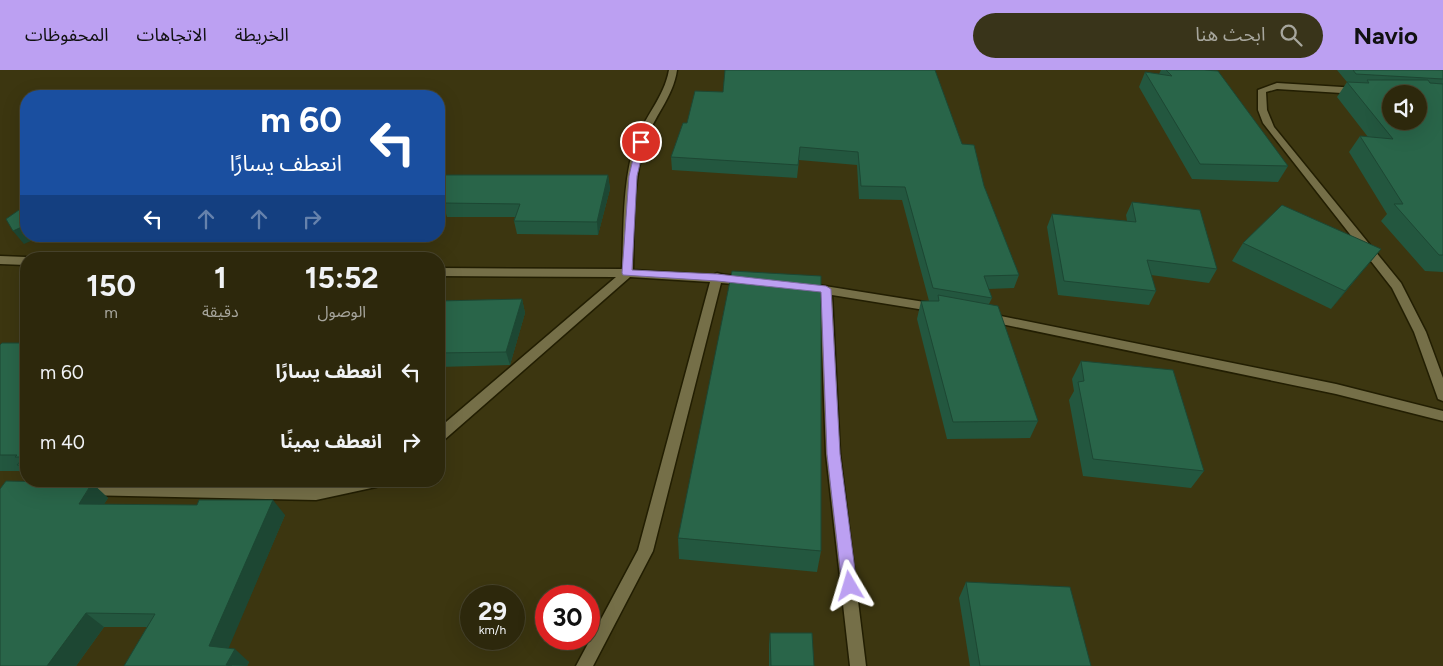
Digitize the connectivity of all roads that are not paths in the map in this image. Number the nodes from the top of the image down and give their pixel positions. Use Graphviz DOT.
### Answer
graph roads {
  1 [pos="673,70"];
  2 [pos="1374,92"];
  3 [pos="0,260"];
  4 [pos="20,261"];
  5 [pos="445,272"];
  6 [pos="627,273"];
  7 [pos="717,277"];
  8 [pos="762,282"];
  9 [pos="790,285"];
  10 [pos="826,289"];
  11 [pos="948,310"];
  12 [pos="975,314"];
  13 [pos="1443,396"];
  14 [pos="1443,416"];
  15 [pos="445,431"];
  16 [pos="348,487"];
  17 [pos="69,489"];
  18 [pos="584,666"];
  19 [pos="858,666"];
  1 -- 6 [label="street"];
  2 -- 13 [label="street"];
  3 -- 4 [label="street"];
  5 -- 6 [label="street"];
  6 -- 7 [label="street"];
  6 -- 15 [label="street"];
  7 -- 8 [label="street"];
  7 -- 18 [label="street"];
  9 -- 10 [label="street"];
  10 -- 11 [label="street"];
  10 -- 19 [label="street"];
  12 -- 14 [label="street"];
  16 -- 17 [label="street"];
}
